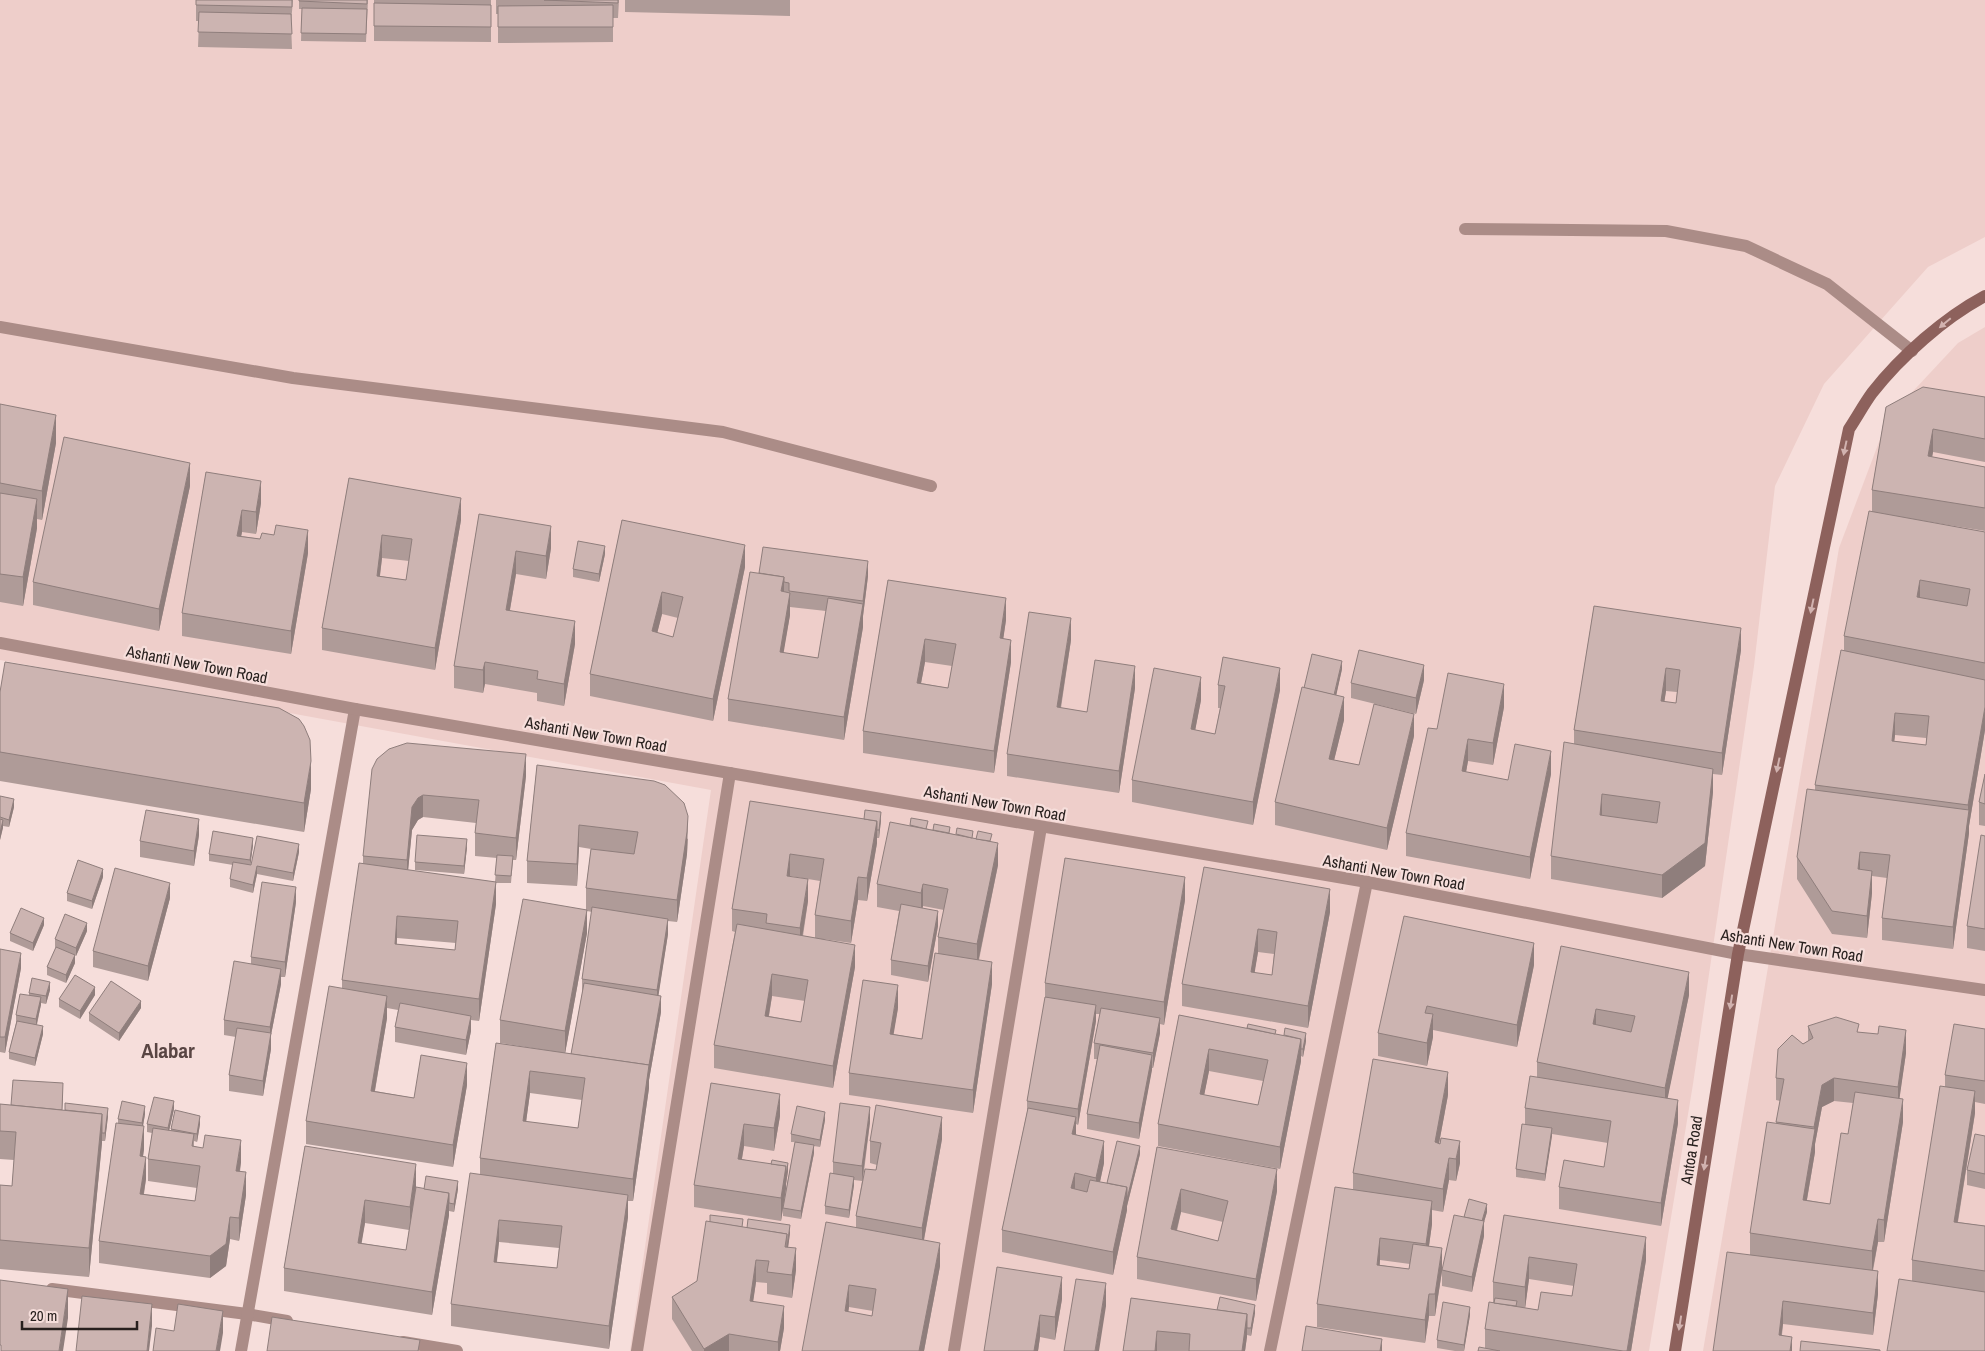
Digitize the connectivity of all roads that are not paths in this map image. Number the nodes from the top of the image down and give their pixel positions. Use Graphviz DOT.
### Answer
graph roads {
  1 [pos="1465,229"];
  2 [pos="1985,296"];
  3 [pos="0,328"];
  4 [pos="1912,351"];
  5 [pos="931,486"];
  6 [pos="0,643"];
  7 [pos="355,709"];
  8 [pos="730,773"];
  9 [pos="1041,827"];
  10 [pos="1367,882"];
  11 [pos="1738,954"];
  12 [pos="1985,990"];
  13 [pos="40,1288"];
  14 [pos="247,1314"];
  15 [pos="295,1322"];
  16 [pos="390,1339"];
  17 [pos="241,1351"];
  18 [pos="457,1351"];
  19 [pos="637,1351"];
  20 [pos="954,1351"];
  21 [pos="1270,1351"];
  22 [pos="1675,1351"];
  1 -- 4 [label="street"];
  2 -- 4 [label="main road, Antoa Road, one-way"];
  3 -- 5 [label="street"];
  4 -- 11 [label="main road, Antoa Road, one-way"];
  6 -- 7 [label="street, Ashanti New Town Road"];
  7 -- 8 [label="street, Ashanti New Town Road"];
  7 -- 14 [label="street"];
  8 -- 9 [label="street, Ashanti New Town Road"];
  8 -- 19 [label="street"];
  9 -- 10 [label="street, Ashanti New Town Road"];
  9 -- 20 [label="street"];
  10 -- 11 [label="street, Ashanti New Town Road"];
  10 -- 21 [label="street"];
  11 -- 12 [label="street, Ashanti New Town Road"];
  11 -- 22 [label="main road, Antoa Road, one-way"];
  13 -- 14 [label="street"];
  14 -- 15 [label="street"];
  14 -- 17 [label="street"];
  16 -- 18 [label="street"];
}
